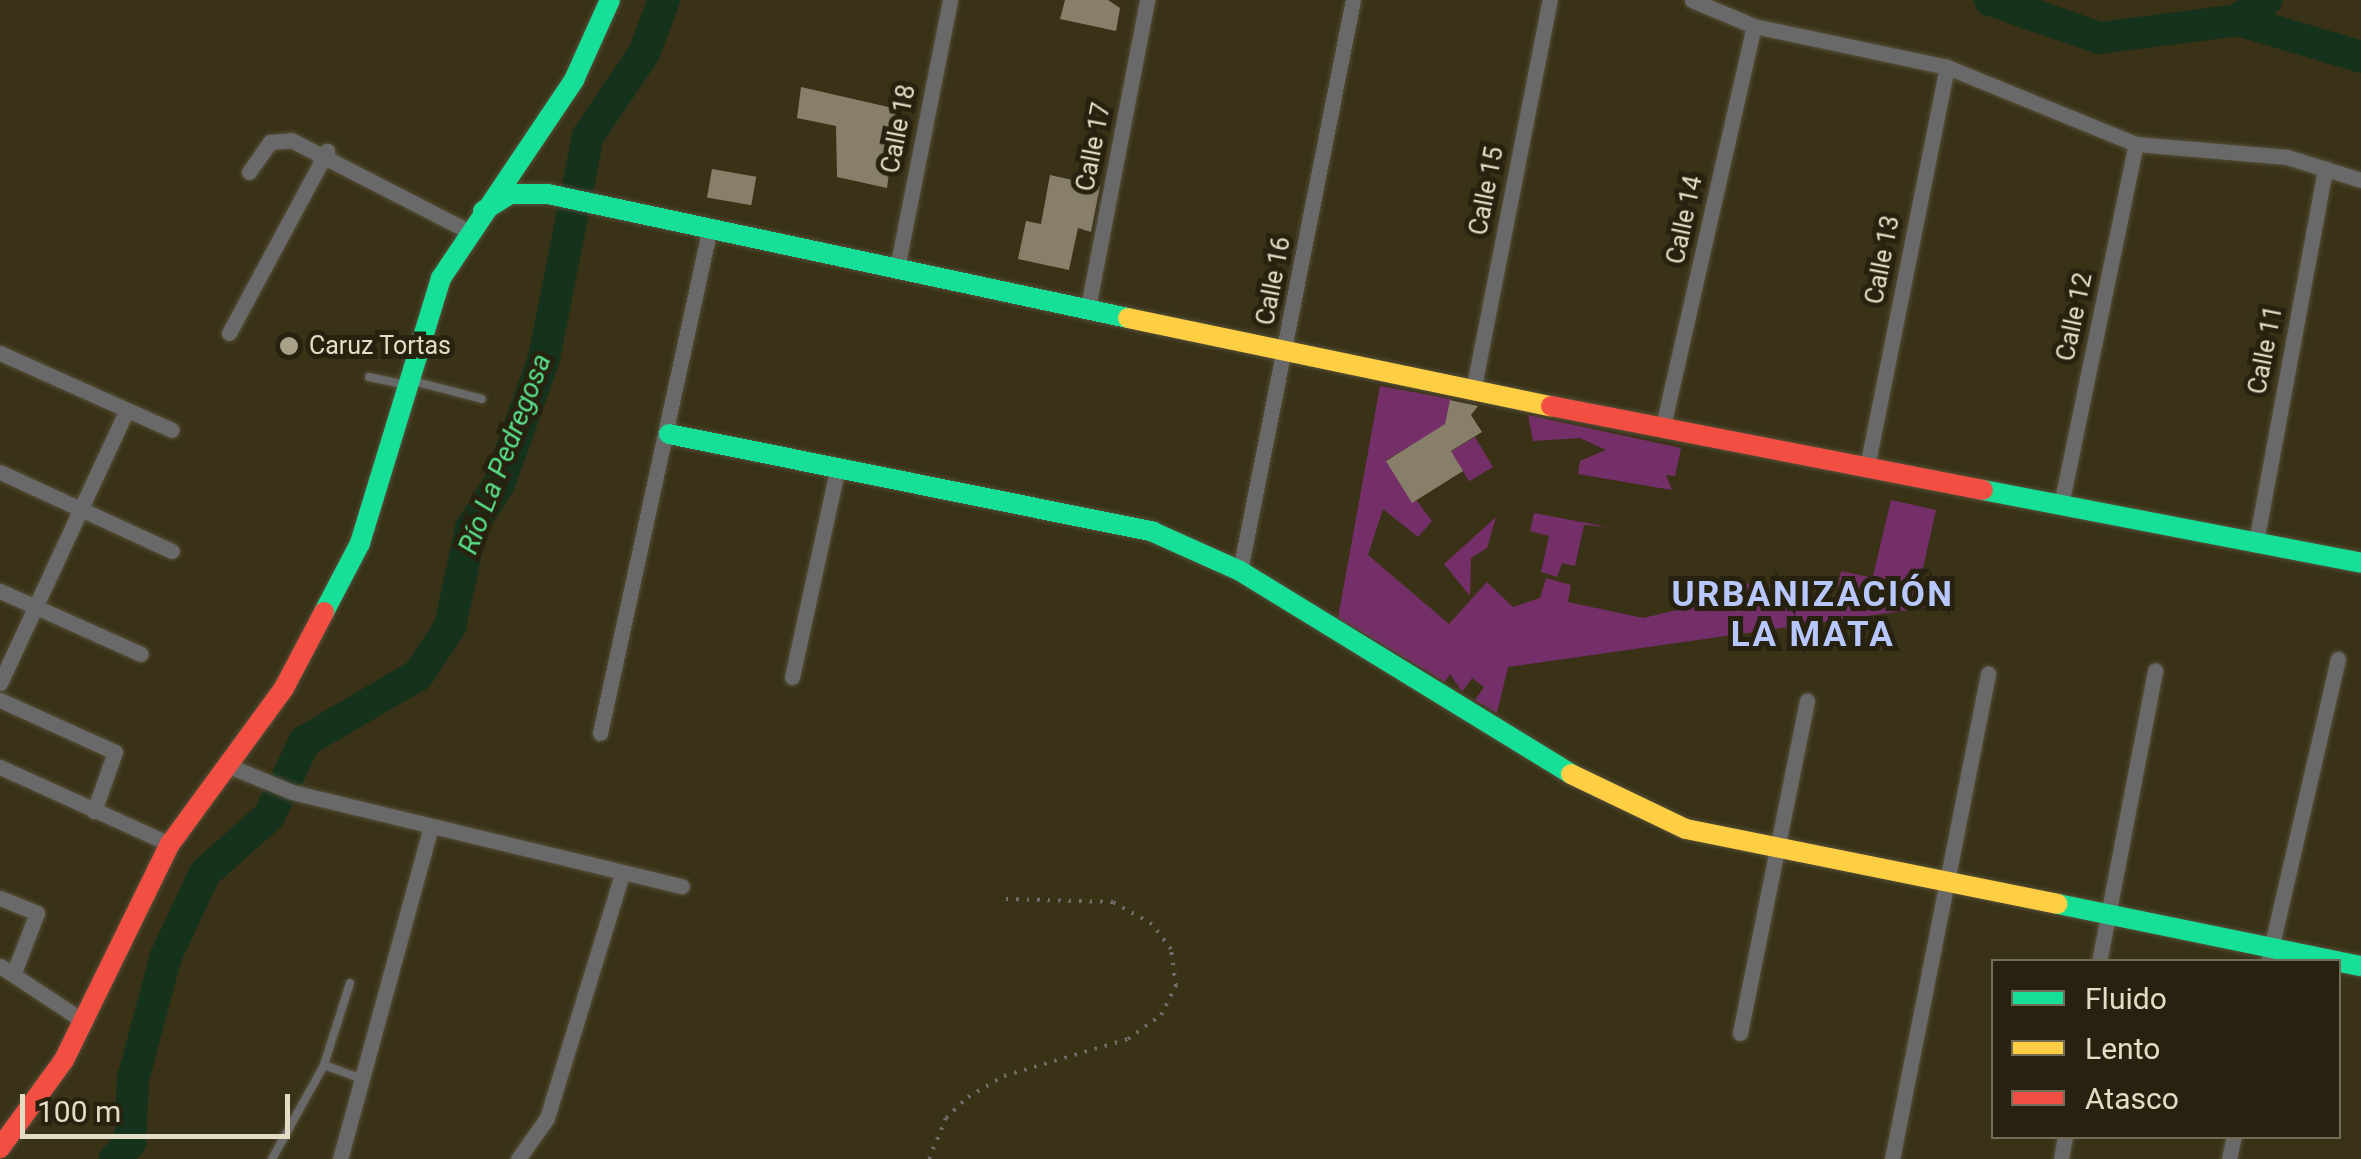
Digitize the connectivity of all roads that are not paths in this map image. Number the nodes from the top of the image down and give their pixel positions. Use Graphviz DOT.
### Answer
graph roads {
  1 [pos="610,0"];
  2 [pos="950,0"];
  3 [pos="1147,0"];
  4 [pos="1353,0"];
  5 [pos="1550,0"];
  6 [pos="1692,0"];
  7 [pos="1754,26"];
  8 [pos="1947,67"];
  9 [pos="2136,144"];
  10 [pos="327,151"];
  11 [pos="2325,168"];
  12 [pos="249,172"];
  13 [pos="2361,180"];
  14 [pos="482,210"];
  15 [pos="470,232"];
  16 [pos="709,232"];
  17 [pos="898,268"];
  18 [pos="1089,302"];
  19 [pos="229,333"];
  20 [pos="1287,346"];
  21 [pos="0,354"];
  22 [pos="370,378"];
  23 [pos="407,383"];
  24 [pos="1473,391"];
  25 [pos="482,399"];
  26 [pos="126,412"];
  27 [pos="1663,426"];
  28 [pos="172,430"];
  29 [pos="669,434"];
  30 [pos="1868,462"];
  31 [pos="837,470"];
  32 [pos="0,472"];
  33 [pos="2062,500"];
  34 [pos="82,511"];
  35 [pos="2256,542"];
  36 [pos="172,551"];
  37 [pos="2361,564"];
  38 [pos="1240,571"];
  39 [pos="0,591"];
  40 [pos="38,607"];
  41 [pos="141,654"];
  42 [pos="2338,659"];
  43 [pos="2156,670"];
  44 [pos="1988,672"];
  45 [pos="792,677"];
  46 [pos="0,683"];
  47 [pos="0,700"];
  48 [pos="1808,700"];
  49 [pos="600,732"];
  50 [pos="0,766"];
  51 [pos="229,766"];
  52 [pos="94,811"];
  53 [pos="430,826"];
  54 [pos="170,844"];
  55 [pos="1782,850"];
  56 [pos="622,874"];
  57 [pos="1946,881"];
  58 [pos="682,886"];
  59 [pos="0,898"];
  60 [pos="2108,914"];
  61 [pos="2269,954"];
  62 [pos="2100,959"];
  63 [pos="2307,959"];
  64 [pos="7,971"];
  65 [pos="350,982"];
  66 [pos="85,1022"];
  67 [pos="1740,1033"];
  68 [pos="324,1065"];
  69 [pos="362,1079"];
  70 [pos="0,1148"];
  71 [pos="272,1159"];
  72 [pos="340,1159"];
  73 [pos="518,1159"];
  74 [pos="1892,1159"];
  1 -- 14 [label="street"];
  2 -- 17 [label="street, Calle 18"];
  3 -- 18 [label="street, Calle 17"];
  4 -- 20 [label="street, Calle 16"];
  5 -- 24 [label="street, Calle 15"];
  6 -- 7 [label="street"];
  7 -- 8 [label="street"];
  7 -- 27 [label="street, Calle 14"];
  8 -- 9 [label="street"];
  8 -- 30 [label="street, Calle 13"];
  9 -- 11 [label="street"];
  9 -- 33 [label="street, Calle 12"];
  10 -- 12 [label="street"];
  10 -- 15 [label="street"];
  10 -- 19 [label="street"];
  11 -- 13 [label="street"];
  11 -- 35 [label="street, Calle 11"];
  14 -- 15 [label="street"];
  14 -- 16 [label="street"];
  15 -- 23 [label="street"];
  16 -- 17 [label="street"];
  16 -- 29 [label="street"];
  17 -- 18 [label="street"];
  18 -- 20 [label="street"];
  20 -- 24 [label="street"];
  20 -- 38 [label="street, Calle 16"];
  21 -- 26 [label="street"];
  22 -- 23 [label="lane"];
  23 -- 25 [label="lane"];
  23 -- 51 [label="street"];
  24 -- 27 [label="street"];
  26 -- 28 [label="street"];
  26 -- 34 [label="street"];
  27 -- 30 [label="street"];
  29 -- 31 [label="street"];
  29 -- 49 [label="street"];
  30 -- 33 [label="street"];
  31 -- 38 [label="street"];
  31 -- 45 [label="street"];
  32 -- 34 [label="street"];
  33 -- 35 [label="street"];
  34 -- 36 [label="street"];
  34 -- 40 [label="street"];
  35 -- 37 [label="street"];
  38 -- 55 [label="street"];
  39 -- 40 [label="street"];
  40 -- 41 [label="street"];
  40 -- 46 [label="street"];
  42 -- 61 [label="street"];
  43 -- 60 [label="street"];
  44 -- 57 [label="street"];
  47 -- 52 [label="street"];
  48 -- 55 [label="street"];
  50 -- 52 [label="street"];
  51 -- 53 [label="street"];
  51 -- 54 [label="street"];
  52 -- 54 [label="street"];
  53 -- 56 [label="street"];
  53 -- 69 [label="street"];
  54 -- 66 [label="street"];
  55 -- 57 [label="street"];
  55 -- 67 [label="street"];
  56 -- 58 [label="street"];
  56 -- 73 [label="street"];
  57 -- 60 [label="street"];
  57 -- 74 [label="street"];
  59 -- 64 [label="street"];
  60 -- 61 [label="street"];
  60 -- 62 [label="street"];
  61 -- 63 [label="street"];
  64 -- 66 [label="street"];
  65 -- 68 [label="lane"];
  66 -- 70 [label="street"];
  68 -- 69 [label="lane"];
  68 -- 71 [label="lane"];
  69 -- 72 [label="street"];
}
